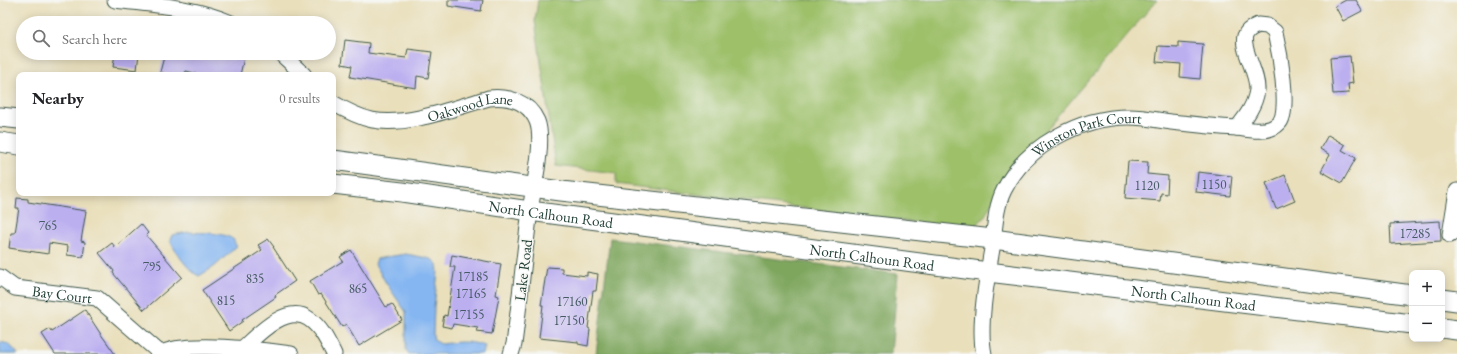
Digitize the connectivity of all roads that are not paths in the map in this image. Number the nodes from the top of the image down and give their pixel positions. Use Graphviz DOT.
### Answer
graph roads {
  1 [pos="115,0"];
  2 [pos="211,16"];
  3 [pos="288,60"];
  4 [pos="301,72"];
  5 [pos="336,104"];
  6 [pos="0,117"];
  7 [pos="16,119"];
  8 [pos="1237,128"];
  9 [pos="0,142"];
  10 [pos="16,145"];
  11 [pos="336,160"];
  12 [pos="336,184"];
  13 [pos="534,186"];
  14 [pos="1457,191"];
  15 [pos="530,211"];
  16 [pos="1450,235"];
  17 [pos="993,239"];
  18 [pos="988,272"];
  19 [pos="0,277"];
  20 [pos="1409,295"];
  21 [pos="1445,299"];
  22 [pos="1457,301"];
  23 [pos="1409,324"];
  24 [pos="1445,328"];
  25 [pos="1457,330"];
  26 [pos="243,348"];
  27 [pos="160,354"];
  28 [pos="292,354"];
  29 [pos="334,354"];
  30 [pos="511,354"];
  31 [pos="984,354"];
  1 -- 2 [label="street"];
  3 -- 4 [label="street"];
  5 -- 13 [label="street, Oakwood Lane"];
  6 -- 7 [label="main road"];
  8 -- 8 [label="street, Winston Park Court"];
  8 -- 17 [label="street, Winston Park Court"];
  9 -- 10 [label="main road"];
  11 -- 13 [label="main road, North Calhoun Road"];
  12 -- 15 [label="main road, North Calhoun Road"];
  13 -- 15 [label="street, Lake Road"];
  13 -- 17 [label="main road, North Calhoun Road"];
  14 -- 16 [label="street"];
  15 -- 18 [label="main road, North Calhoun Road"];
  15 -- 30 [label="street, Lake Road"];
  17 -- 18 [label="street, Winston Park Court"];
  17 -- 20 [label="main road, North Calhoun Road"];
  18 -- 23 [label="main road, North Calhoun Road"];
  18 -- 31 [label="street, Winston Park Court"];
  19 -- 27 [label="street, Bay Court"];
  21 -- 22 [label="main road"];
  24 -- 25 [label="main road"];
  26 -- 27 [label="street"];
  26 -- 28 [label="street"];
  26 -- 29 [label="street"];
}
